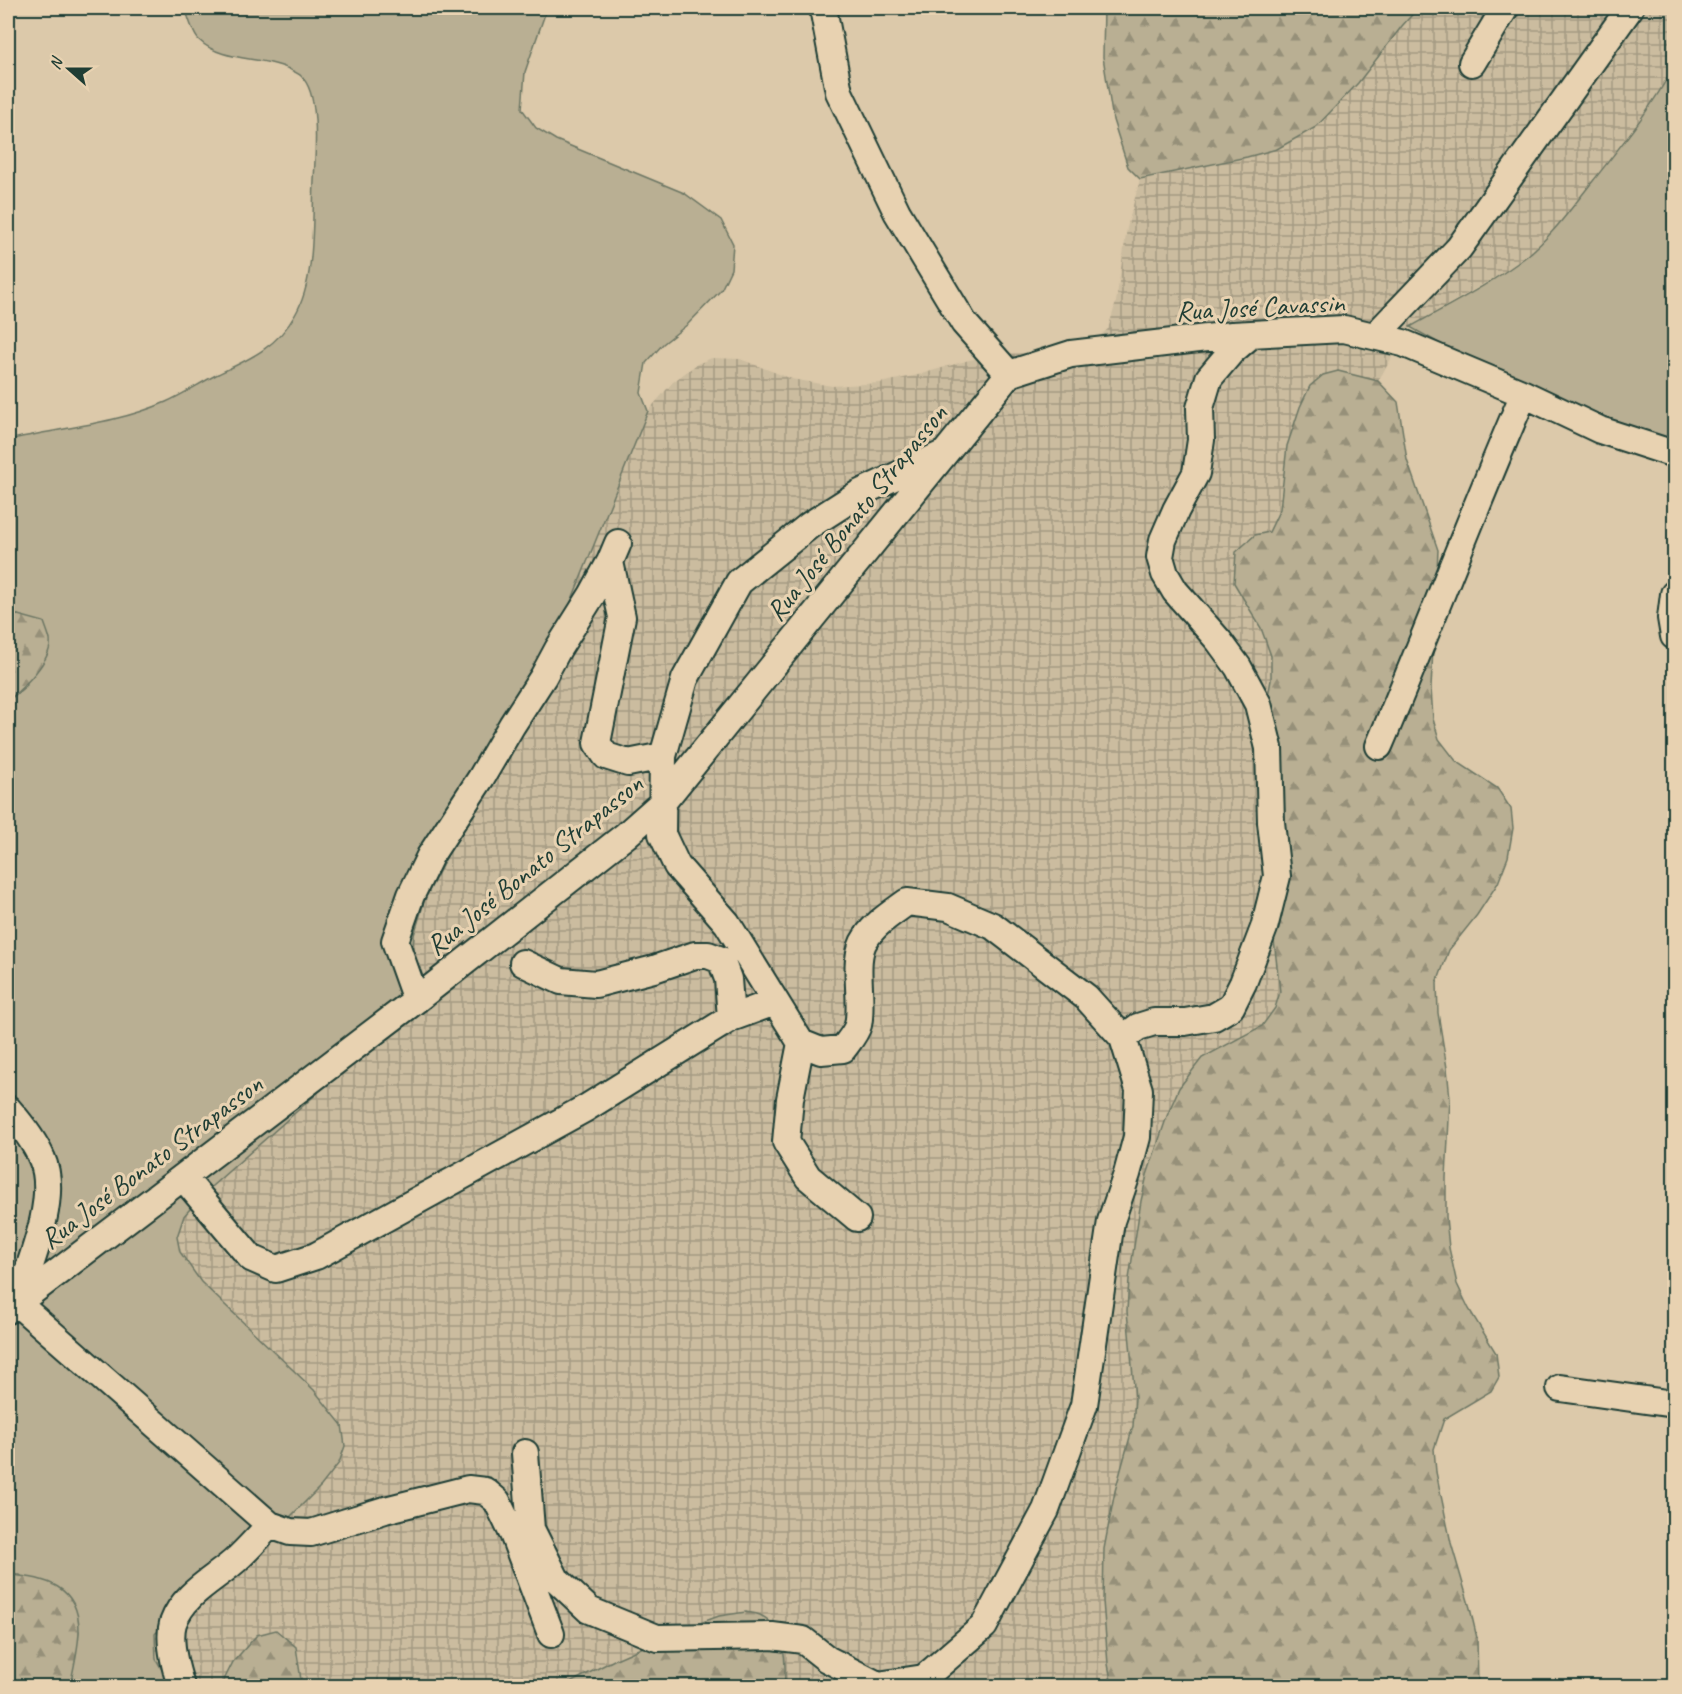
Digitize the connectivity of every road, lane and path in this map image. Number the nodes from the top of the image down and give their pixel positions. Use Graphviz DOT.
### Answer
graph roads {
  1 [pos="823,8"];
  2 [pos="1506,8"];
  3 [pos="1630,8"];
  4 [pos="1472,63"];
  5 [pos="1252,334"];
  6 [pos="1375,336"];
  7 [pos="1009,374"];
  8 [pos="1524,394"];
  9 [pos="945,453"];
  10 [pos="1674,454"];
  11 [pos="1674,594"];
  12 [pos="1674,636"];
  13 [pos="1379,746"];
  14 [pos="663,756"];
  15 [pos="662,803"];
  16 [pos="523,963"];
  17 [pos="416,1000"];
  18 [pos="775,1002"];
  19 [pos="731,1018"];
  20 [pos="1123,1038"];
  21 [pos="801,1043"];
  22 [pos="8,1109"];
  23 [pos="183,1177"];
  24 [pos="857,1218"];
  25 [pos="12,1306"];
  26 [pos="1560,1388"];
  27 [pos="1674,1404"];
  28 [pos="525,1453"];
  29 [pos="270,1525"];
  30 [pos="551,1634"];
  31 [pos="181,1686"];
  1 -- 7 [label="street"];
  2 -- 4 [label="street"];
  3 -- 6 [label="street"];
  5 -- 6 [label="street, Rua José Cavassin"];
  5 -- 7 [label="street, Rua José Cavassin"];
  5 -- 20 [label="street"];
  6 -- 8 [label="street, Rua José Cavassin"];
  7 -- 9 [label="street, Rua José Bonato Strapasson"];
  8 -- 10 [label="street, Rua José Cavassin"];
  8 -- 13 [label="street"];
  9 -- 14 [label="street"];
  9 -- 15 [label="street, Rua José Bonato Strapasson"];
  11 -- 12 [label="street"];
  14 -- 15 [label="street"];
  14 -- 17 [label="street"];
  15 -- 17 [label="street, Rua José Bonato Strapasson"];
  15 -- 18 [label="street"];
  16 -- 19 [label="street"];
  17 -- 23 [label="street, Rua José Bonato Strapasson"];
  18 -- 19 [label="street"];
  18 -- 21 [label="street"];
  19 -- 23 [label="street"];
  20 -- 21 [label="street"];
  20 -- 28 [label="street"];
  21 -- 24 [label="street"];
  22 -- 25 [label="street"];
  23 -- 25 [label="street, Rua José Bonato Strapasson"];
  25 -- 29 [label="street"];
  26 -- 27 [label="street"];
  29 -- 30 [label="street"];
  29 -- 31 [label="street"];
}
